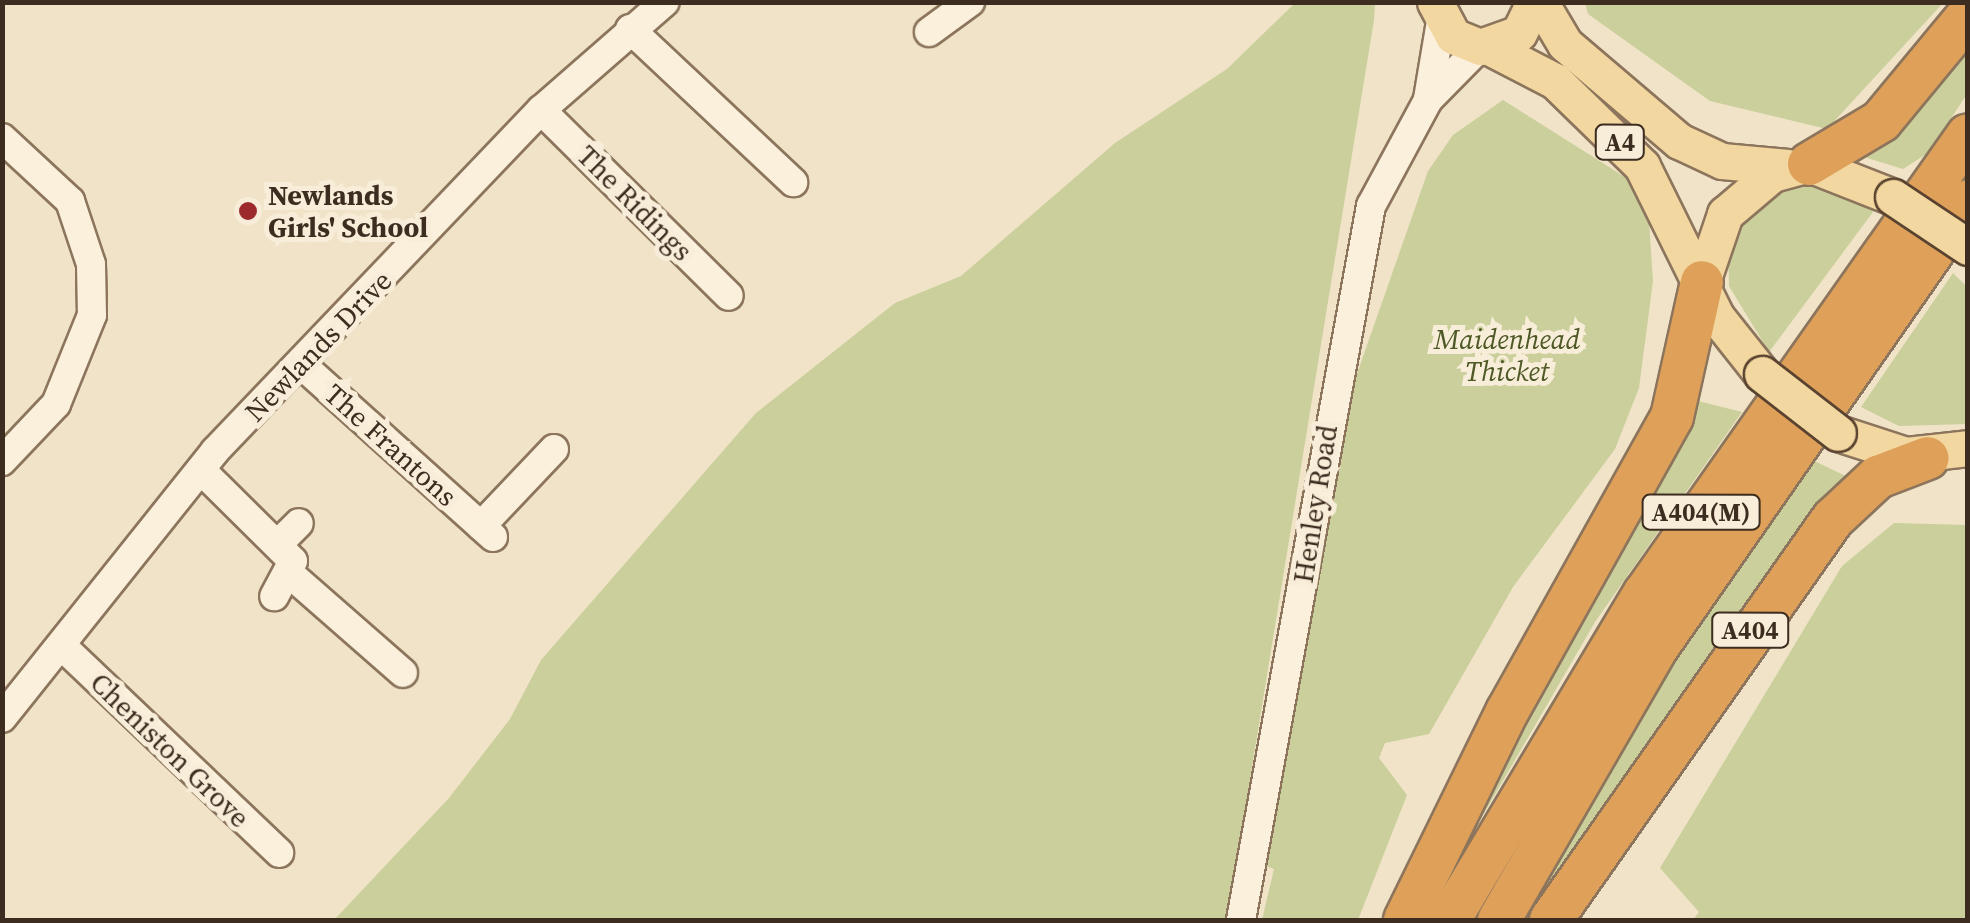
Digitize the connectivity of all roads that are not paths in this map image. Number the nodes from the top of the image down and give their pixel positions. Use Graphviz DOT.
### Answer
graph roads {
  1 [pos="664,2"];
  2 [pos="970,2"];
  3 [pos="1537,2"];
  4 [pos="1436,10"];
  5 [pos="1968,16"];
  6 [pos="630,29"];
  7 [pos="929,32"];
  8 [pos="1484,47"];
  9 [pos="1428,100"];
  10 [pos="540,110"];
  11 [pos="1968,135"];
  12 [pos="2,138"];
  13 [pos="1798,166"];
  14 [pos="794,182"];
  15 [pos="1968,201"];
  16 [pos="1968,247"];
  17 [pos="1702,282"];
  18 [pos="729,296"];
  19 [pos="302,364"];
  20 [pos="554,449"];
  21 [pos="1953,454"];
  22 [pos="2,461"];
  23 [pos="201,470"];
  24 [pos="62,646"];
  25 [pos="405,673"];
  26 [pos="2,718"];
  27 [pos="279,853"];
  28 [pos="1242,920"];
  29 [pos="1405,920"];
  30 [pos="1449,920"];
  31 [pos="1499,920"];
  32 [pos="1550,920"];
  1 -- 6 [label="street, Newlands Drive"];
  2 -- 7 [label="street"];
  3 -- 8 [label="main road"];
  3 -- 13 [label="main road, A4"];
  4 -- 8 [label="main road"];
  4 -- 9 [label="street, Henley Road"];
  5 -- 13 [label="highway"];
  6 -- 10 [label="street, Newlands Drive"];
  6 -- 14 [label="street"];
  8 -- 9 [label="street, Henley Road"];
  8 -- 17 [label="main road, A4"];
  9 -- 28 [label="street, Henley Road"];
  10 -- 18 [label="street, The Ridings"];
  10 -- 19 [label="street, Newlands Drive"];
  11 -- 30 [label="highway, A404(M)"];
  12 -- 22 [label="street"];
  13 -- 16 [label="main road, bridge"];
  13 -- 17 [label="main road"];
  15 -- 31 [label="highway, A404(M)"];
  17 -- 21 [label="main road, bridge"];
  17 -- 29 [label="highway"];
  19 -- 20 [label="street, The Frantons"];
  19 -- 23 [label="street, Newlands Drive"];
  21 -- 32 [label="highway, A404"];
  23 -- 24 [label="street, Newlands Drive"];
  23 -- 25 [label="street"];
  24 -- 26 [label="street, Newlands Drive"];
  24 -- 27 [label="street, Cheniston Grove"];
}
